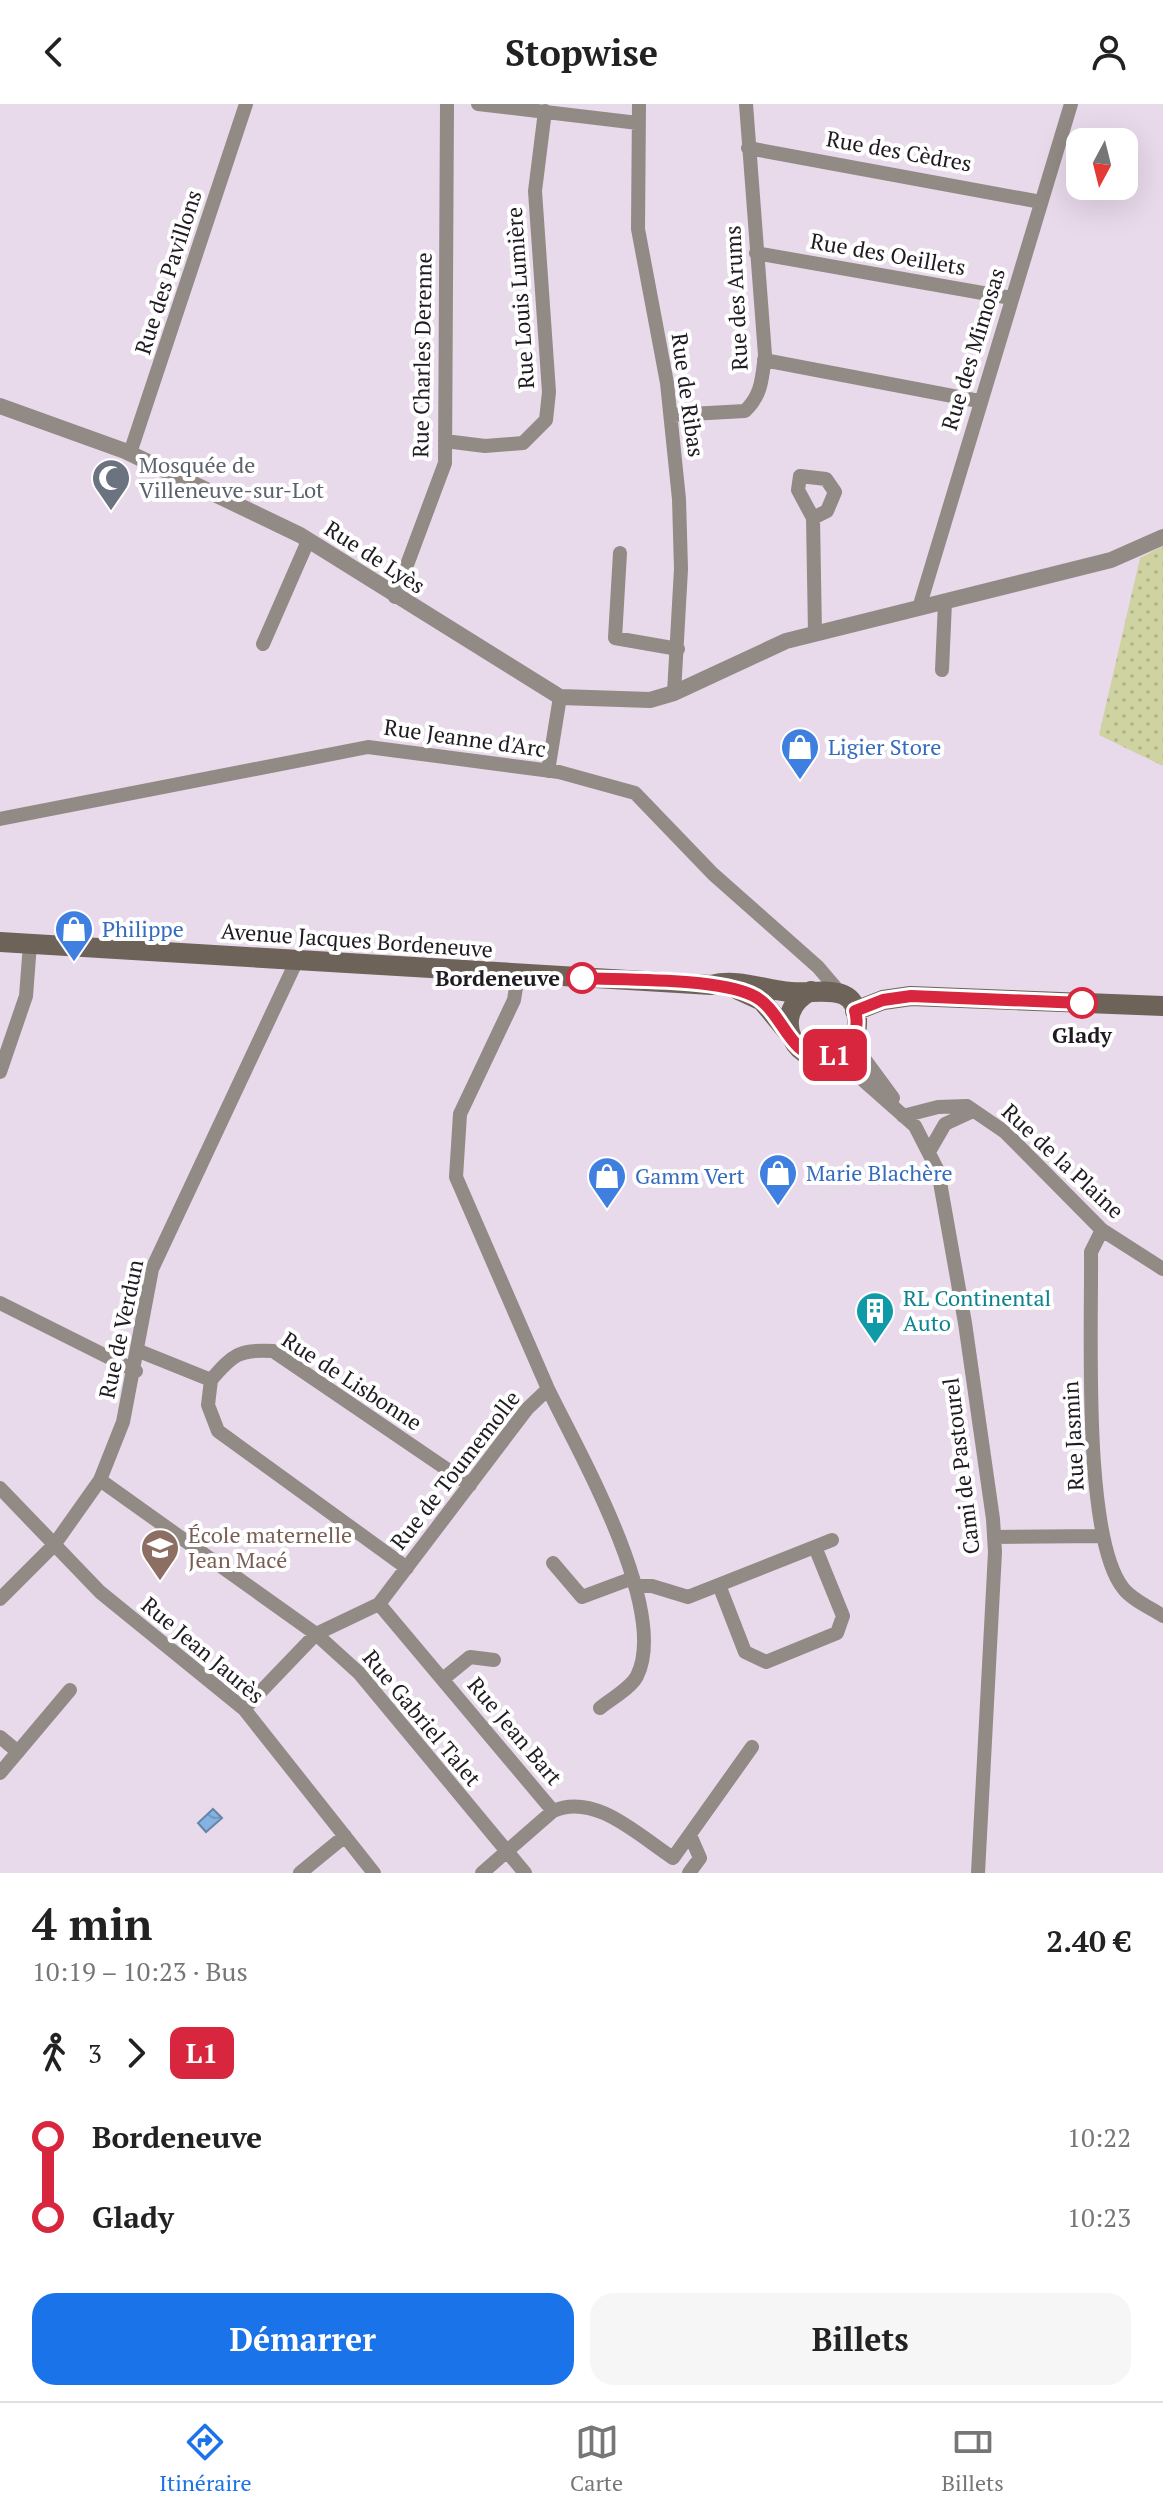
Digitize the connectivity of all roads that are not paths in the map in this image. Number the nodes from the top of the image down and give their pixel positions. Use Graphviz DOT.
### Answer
graph roads {
  1 [pos="246,104"];
  2 [pos="447,104"];
  3 [pos="478,104"];
  4 [pos="639,104"];
  5 [pos="746,104"];
  6 [pos="1071,104"];
  7 [pos="545,111"];
  8 [pos="638,123"];
  9 [pos="748,148"];
  10 [pos="1041,202"];
  11 [pos="756,253"];
  12 [pos="1011,298"];
  13 [pos="764,360"];
  14 [pos="979,401"];
  15 [pos="0,406"];
  16 [pos="672,415"];
  17 [pos="445,441"];
  18 [pos="130,453"];
  19 [pos="813,518"];
  20 [pos="1163,537"];
  21 [pos="308,541"];
  22 [pos="620,553"];
  23 [pos="395,597"];
  24 [pos="945,602"];
  25 [pos="919,608"];
  26 [pos="815,633"];
  27 [pos="263,644"];
  28 [pos="678,649"];
  29 [pos="942,670"];
  30 [pos="674,693"];
  31 [pos="560,697"];
  32 [pos="548,771"];
  33 [pos="0,819"];
  34 [pos="0,942"];
  35 [pos="30,944"];
  36 [pos="297,960"];
  37 [pos="812,963"];
  38 [pos="518,975"];
  39 [pos="711,985"];
  40 [pos="811,991"];
  41 [pos="841,994"];
  42 [pos="1163,1006"];
  43 [pos="855,1011"];
  44 [pos="855,1035"];
  45 [pos="791,1036"];
  46 [pos="825,1058"];
  47 [pos="0,1072"];
  48 [pos="973,1111"];
  49 [pos="903,1116"];
  50 [pos="930,1150"];
  51 [pos="1102,1230"];
  52 [pos="1163,1269"];
  53 [pos="0,1303"];
  54 [pos="139,1351"];
  55 [pos="136,1371"];
  56 [pos="211,1380"];
  57 [pos="548,1389"];
  58 [pos="100,1480"];
  59 [pos="470,1485"];
  60 [pos="0,1488"];
  61 [pos="1101,1536"];
  62 [pos="994,1537"];
  63 [pos="832,1540"];
  64 [pos="54,1545"];
  65 [pos="815,1547"];
  66 [pos="553,1563"];
  67 [pos="407,1568"];
  68 [pos="634,1582"];
  69 [pos="719,1585"];
  70 [pos="0,1599"];
  71 [pos="379,1604"];
  72 [pos="1163,1616"];
  73 [pos="316,1634"];
  74 [pos="494,1660"];
  75 [pos="443,1679"];
  76 [pos="70,1690"];
  77 [pos="600,1708"];
  78 [pos="244,1709"];
  79 [pos="0,1737"];
  80 [pos="752,1747"];
  81 [pos="18,1752"];
  82 [pos="0,1773"];
  83 [pos="553,1811"];
  84 [pos="690,1835"];
  85 [pos="345,1836"];
  86 [pos="506,1854"];
  87 [pos="673,1858"];
  88 [pos="300,1873"];
  89 [pos="374,1873"];
  90 [pos="482,1873"];
  91 [pos="525,1873"];
  92 [pos="664,1873"];
  93 [pos="689,1873"];
  94 [pos="978,1873"];
  1 -- 18 [label="street, Rue des Pavillons"];
  2 -- 17 [label="street, Rue Charles Derenne"];
  3 -- 7 [label="street"];
  4 -- 8 [label="street, Rue de Ribas"];
  5 -- 9 [label="street, Rue des Arums"];
  6 -- 10 [label="street, Rue des Mimosas"];
  7 -- 8 [label="street"];
  7 -- 17 [label="street, Rue Louis Lumière"];
  8 -- 16 [label="street, Rue de Ribas"];
  9 -- 10 [label="street, Rue des Cèdres"];
  9 -- 11 [label="street, Rue des Arums"];
  10 -- 12 [label="street, Rue des Mimosas"];
  11 -- 12 [label="street, Rue des Oeillets"];
  11 -- 13 [label="street, Rue des Arums"];
  12 -- 14 [label="street, Rue des Mimosas"];
  13 -- 14 [label="street"];
  13 -- 16 [label="street, Rue des Arums"];
  14 -- 25 [label="street, Rue des Mimosas"];
  15 -- 18 [label="street, Rue de Lyès"];
  16 -- 28 [label="street, Rue de Ribas"];
  17 -- 23 [label="street, Rue Charles Derenne"];
  18 -- 21 [label="street, Rue de Lyès"];
  19 -- 26 [label="street"];
  20 -- 24 [label="street"];
  21 -- 23 [label="street, Rue de Lyès"];
  21 -- 27 [label="street"];
  22 -- 28 [label="street"];
  23 -- 31 [label="street, Rue de Lyès"];
  24 -- 25 [label="street"];
  24 -- 29 [label="street"];
  25 -- 26 [label="street"];
  26 -- 30 [label="street"];
  28 -- 30 [label="street, Rue de Ribas"];
  30 -- 31 [label="street"];
  31 -- 32 [label="street"];
  32 -- 33 [label="street, Rue Jeanne d'Arc"];
  32 -- 37 [label="street, Rue Jeanne d'Arc"];
  34 -- 35 [label="main road, Avenue Jacques Bordeneuve"];
  35 -- 36 [label="main road, Avenue Jacques Bordeneuve"];
  35 -- 47 [label="street"];
  36 -- 38 [label="main road, Avenue Jacques Bordeneuve"];
  36 -- 54 [label="street, Rue de Verdun"];
  37 -- 40 [label="street"];
  37 -- 41 [label="street, Rue Jeanne d'Arc"];
  38 -- 39 [label="main road, Avenue Jacques Bordeneuve"];
  38 -- 57 [label="street, Rue de Toumemolle"];
  39 -- 40 [label="main road, Avenue Jacques Bordeneuve"];
  39 -- 45 [label="main road, Avenue Jacques Bordeneuve"];
  40 -- 41 [label="main road"];
  40 -- 45 [label="main road"];
  41 -- 43 [label="main road"];
  42 -- 43 [label="main road"];
  43 -- 44 [label="main road"];
  44 -- 46 [label="main road"];
  44 -- 49 [label="street, Cami de Pastourel"];
  45 -- 46 [label="main road"];
  46 -- 49 [label="street, Cami de Pastourel"];
  48 -- 49 [label="street, Rue de la Plaine"];
  48 -- 50 [label="street, Rue de la Plaine"];
  48 -- 51 [label="street, Rue de la Plaine"];
  49 -- 50 [label="street, Cami de Pastourel"];
  50 -- 62 [label="street, Cami de Pastourel"];
  51 -- 52 [label="street, Rue de la Plaine"];
  51 -- 61 [label="street, Rue Jasmin"];
  53 -- 55 [label="street"];
  54 -- 55 [label="street, Rue de Verdun"];
  54 -- 56 [label="street"];
  55 -- 58 [label="street, Rue de Verdun"];
  56 -- 59 [label="street, Rue de Lisbonne"];
  56 -- 67 [label="street"];
  57 -- 59 [label="street, Rue de Toumemolle"];
  57 -- 68 [label="street"];
  58 -- 64 [label="street, Rue de Verdun"];
  58 -- 73 [label="street, Rue Gabriel Talet"];
  59 -- 67 [label="street, Rue de Toumemolle"];
  60 -- 64 [label="street, Rue Jean Jaurès"];
  61 -- 62 [label="street"];
  61 -- 72 [label="street, Rue Jasmin"];
  62 -- 94 [label="street, Cami de Pastourel"];
  63 -- 65 [label="street"];
  64 -- 70 [label="street, Rue de Verdun"];
  64 -- 78 [label="street, Rue Jean Jaurès"];
  65 -- 69 [label="street"];
  65 -- 69 [label="street"];
  66 -- 68 [label="street"];
  67 -- 71 [label="street, Rue de Toumemolle"];
  68 -- 69 [label="street"];
  68 -- 77 [label="street"];
  71 -- 73 [label="street, Rue de Toumemolle"];
  71 -- 75 [label="street, Rue Jean Bart"];
  73 -- 78 [label="street, Rue de Toumemolle"];
  73 -- 86 [label="street, Rue Gabriel Talet"];
  74 -- 75 [label="street, Rue Jean Bart"];
  75 -- 83 [label="street, Rue Jean Bart"];
  76 -- 81 [label="street"];
  78 -- 85 [label="street, Rue Jean Jaurès"];
  79 -- 81 [label="street"];
  80 -- 84 [label="street"];
  81 -- 82 [label="street"];
  83 -- 86 [label="street"];
  83 -- 87 [label="street"];
  84 -- 87 [label="street"];
  84 -- 93 [label="street"];
  85 -- 88 [label="street"];
  85 -- 89 [label="street, Rue Jean Jaurès"];
  86 -- 90 [label="street"];
  86 -- 91 [label="street, Rue Gabriel Talet"];
  87 -- 92 [label="street"];
}
